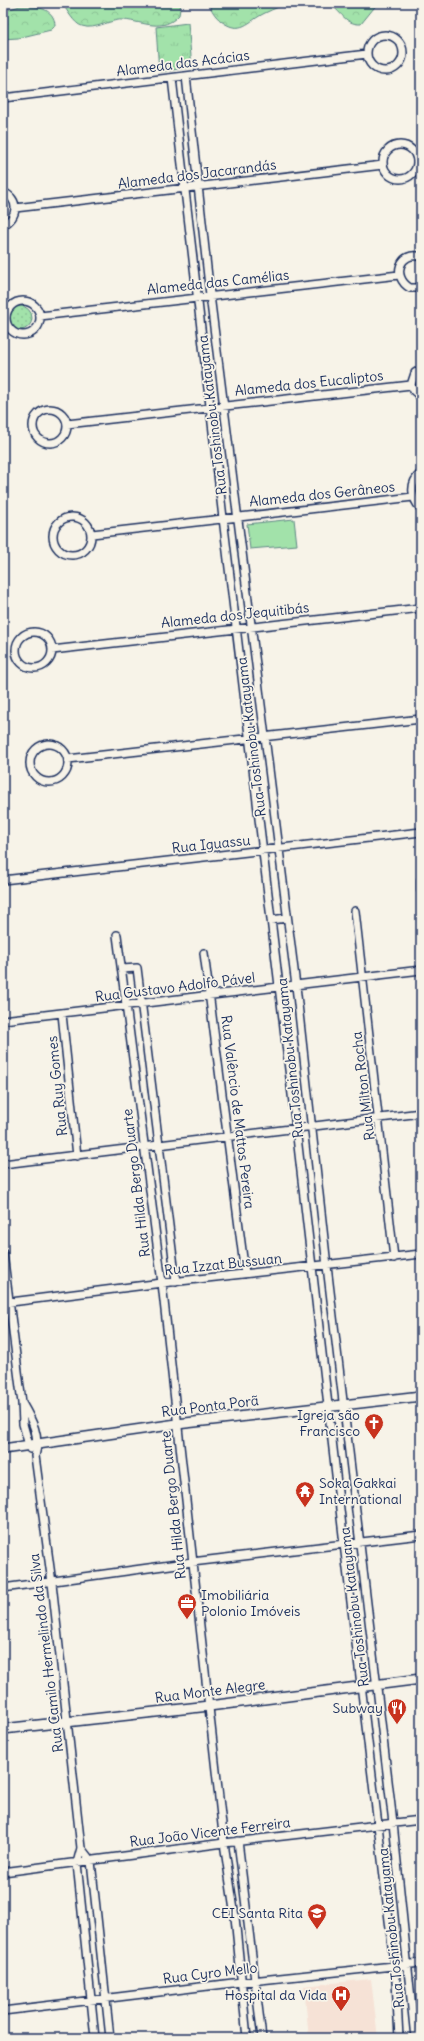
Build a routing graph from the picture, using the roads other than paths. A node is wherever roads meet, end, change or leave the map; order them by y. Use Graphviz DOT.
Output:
graph roads {
  1 [pos="367,54"];
  2 [pos="186,76"];
  3 [pos="172,78"];
  4 [pos="3,98"];
  5 [pos="383,165"];
  6 [pos="199,187"];
  7 [pos="185,188"];
  8 [pos="3,192"];
  9 [pos="15,208"];
  10 [pos="3,225"];
  11 [pos="421,258"];
  12 [pos="399,275"];
  13 [pos="421,288"];
  14 [pos="210,295"];
  15 [pos="198,297"];
  16 [pos="40,316"];
  17 [pos="421,368"];
  18 [pos="411,385"];
  19 [pos="421,397"];
  20 [pos="224,405"];
  21 [pos="211,407"];
  22 [pos="67,424"];
  23 [pos="421,473"];
  24 [pos="413,497"];
  25 [pos="421,509"];
  26 [pos="237,516"];
  27 [pos="223,518"];
  28 [pos="92,534"];
  29 [pos="421,608"];
  30 [pos="250,626"];
  31 [pos="236,628"];
  32 [pos="52,650"];
  33 [pos="421,719"];
  34 [pos="264,736"];
  35 [pos="250,737"];
  36 [pos="68,759"];
  37 [pos="421,832"];
  38 [pos="278,849"];
  39 [pos="263,851"];
  40 [pos="3,880"];
  41 [pos="421,880"];
  42 [pos="421,890"];
  43 [pos="355,911"];
  44 [pos="287,918"];
  45 [pos="271,920"];
  46 [pos="117,935"];
  47 [pos="204,953"];
  48 [pos="122,969"];
  49 [pos="421,970"];
  50 [pos="363,977"];
  51 [pos="296,986"];
  52 [pos="280,988"];
  53 [pos="210,996"];
  54 [pos="142,1003"];
  55 [pos="127,1005"];
  56 [pos="62,1014"];
  57 [pos="3,1020"];
  58 [pos="421,1113"];
  59 [pos="380,1118"];
  60 [pos="311,1126"];
  61 [pos="296,1128"];
  62 [pos="229,1137"];
  63 [pos="159,1146"];
  64 [pos="145,1148"];
  65 [pos="77,1156"];
  66 [pos="3,1164"];
  67 [pos="3,1253"];
  68 [pos="421,1254"];
  69 [pos="394,1258"];
  70 [pos="327,1266"];
  71 [pos="312,1268"];
  72 [pos="245,1274"];
  73 [pos="176,1282"];
  74 [pos="162,1283"];
  75 [pos="6,1303"];
  76 [pos="421,1396"];
  77 [pos="344,1404"];
  78 [pos="329,1406"];
  79 [pos="177,1424"];
  80 [pos="33,1446"];
  81 [pos="3,1449"];
  82 [pos="421,1535"];
  83 [pos="360,1542"];
  84 [pos="344,1544"];
  85 [pos="192,1562"];
  86 [pos="52,1583"];
  87 [pos="3,1588"];
  88 [pos="421,1679"];
  89 [pos="377,1684"];
  90 [pos="362,1686"];
  91 [pos="209,1706"];
  92 [pos="67,1722"];
  93 [pos="3,1729"];
  94 [pos="421,1820"];
  95 [pos="393,1823"];
  96 [pos="378,1825"];
  97 [pos="238,1841"];
  98 [pos="224,1843"];
  99 [pos="81,1848"];
  100 [pos="91,1861"];
  101 [pos="77,1863"];
  102 [pos="3,1872"];
  103 [pos="421,1963"];
  104 [pos="409,1964"];
  105 [pos="394,1966"];
  106 [pos="255,1981"];
  107 [pos="241,1982"];
  108 [pos="106,1999"];
  109 [pos="91,2001"];
  110 [pos="3,2011"];
  111 [pos="95,2038"];
  112 [pos="110,2038"];
  113 [pos="247,2038"];
  114 [pos="262,2038"];
  115 [pos="399,2038"];
  116 [pos="415,2038"];
  1 -- 1 [label="street"];
  1 -- 2 [label="street, Alameda das Acácias"];
  2 -- 3 [label="street, Alameda das Acácias"];
  2 -- 6 [label="street, Rua Toshinobu Katayama"];
  3 -- 4 [label="street, Alameda das Acácias"];
  3 -- 7 [label="street, Rua Toshinobu Katayama"];
  5 -- 5 [label="street"];
  5 -- 6 [label="street, Alameda dos Jacarandás"];
  6 -- 7 [label="street, Alameda dos Jacarandás"];
  6 -- 14 [label="street, Rua Toshinobu Katayama"];
  7 -- 9 [label="street, Alameda dos Jacarandás"];
  7 -- 15 [label="street, Rua Toshinobu Katayama"];
  8 -- 9 [label="street"];
  9 -- 10 [label="street"];
  11 -- 12 [label="street"];
  12 -- 13 [label="street"];
  12 -- 14 [label="street, Alameda das Camélias"];
  14 -- 15 [label="street, Alameda das Camélias"];
  14 -- 20 [label="street, Rua Toshinobu Katayama"];
  15 -- 16 [label="street, Alameda das Camélias"];
  15 -- 21 [label="street, Rua Toshinobu Katayama"];
  16 -- 16 [label="street"];
  17 -- 18 [label="street"];
  18 -- 19 [label="street"];
  18 -- 20 [label="street, Alameda dos Eucaliptos"];
  20 -- 21 [label="street, Alameda dos Eucaliptos"];
  20 -- 26 [label="street, Rua Toshinobu Katayama"];
  21 -- 22 [label="street, Alameda dos Eucaliptos"];
  21 -- 27 [label="street, Rua Toshinobu Katayama"];
  22 -- 22 [label="street"];
  23 -- 24 [label="street"];
  24 -- 25 [label="street"];
  24 -- 26 [label="street, Alameda dos Gerâneos"];
  26 -- 27 [label="street, Alameda dos Gerâneos"];
  26 -- 30 [label="street, Rua Toshinobu Katayama"];
  27 -- 28 [label="street, Alameda dos Gerâneos"];
  27 -- 31 [label="street, Rua Toshinobu Katayama"];
  28 -- 28 [label="street"];
  29 -- 30 [label="street, Alameda dos Jequitibás"];
  30 -- 31 [label="street, Alameda dos Jequitibás"];
  30 -- 34 [label="street, Rua Toshinobu Katayama"];
  31 -- 32 [label="street, Alameda dos Jequitibás"];
  31 -- 35 [label="street, Rua Toshinobu Katayama"];
  32 -- 32 [label="street"];
  33 -- 34 [label="street"];
  34 -- 35 [label="street"];
  34 -- 38 [label="street, Rua Toshinobu Katayama"];
  35 -- 36 [label="street"];
  35 -- 39 [label="street, Rua Toshinobu Katayama"];
  36 -- 36 [label="street"];
  37 -- 38 [label="street, Rua Iguassu"];
  38 -- 39 [label="street, Rua Iguassu"];
  38 -- 44 [label="street, Rua Toshinobu Katayama"];
  39 -- 40 [label="street, Rua Iguassu"];
  39 -- 45 [label="street, Rua Toshinobu Katayama"];
  41 -- 42 [label="street"];
  43 -- 50 [label="street, Rua Milton Rocha"];
  44 -- 45 [label="street"];
  44 -- 51 [label="street, Rua Toshinobu Katayama"];
  45 -- 52 [label="street, Rua Toshinobu Katayama"];
  46 -- 48 [label="street, Rua Hilda Bergo Duarte"];
  47 -- 53 [label="street, Rua Valêncio de Mattos Pereira"];
  48 -- 54 [label="street, Rua Hilda Bergo Duarte"];
  48 -- 55 [label="street, Rua Hilda Bergo Duarte"];
  49 -- 50 [label="street, Rua Gustavo Adolfo Pável"];
  50 -- 51 [label="street, Rua Gustavo Adolfo Pável"];
  50 -- 59 [label="street, Rua Milton Rocha"];
  51 -- 52 [label="street, Rua Gustavo Adolfo Pável"];
  51 -- 60 [label="street, Rua Toshinobu Katayama"];
  52 -- 53 [label="street, Rua Gustavo Adolfo Pável"];
  52 -- 61 [label="street, Rua Toshinobu Katayama"];
  53 -- 54 [label="street, Rua Gustavo Adolfo Pável"];
  53 -- 62 [label="street, Rua Valêncio de Mattos Pereira"];
  54 -- 55 [label="street, Rua Gustavo Adolfo Pável"];
  54 -- 63 [label="street, Rua Hilda Bergo Duarte"];
  55 -- 56 [label="street, Rua Gustavo Adolfo Pável"];
  55 -- 64 [label="street, Rua Hilda Bergo Duarte"];
  56 -- 57 [label="street, Rua Gustavo Adolfo Pável"];
  56 -- 65 [label="street, Rua Ruy Gomes"];
  58 -- 59 [label="street"];
  59 -- 60 [label="street"];
  59 -- 69 [label="street, Rua Milton Rocha"];
  60 -- 61 [label="street"];
  60 -- 70 [label="street, Rua Toshinobu Katayama"];
  61 -- 62 [label="street"];
  61 -- 71 [label="street, Rua Toshinobu Katayama"];
  62 -- 63 [label="street"];
  62 -- 72 [label="street, Rua Valêncio de Mattos Pereira"];
  63 -- 64 [label="street"];
  63 -- 73 [label="street, Rua Hilda Bergo Duarte"];
  64 -- 65 [label="street"];
  64 -- 74 [label="street, Rua Hilda Bergo Duarte"];
  65 -- 66 [label="street"];
  67 -- 75 [label="street"];
  68 -- 69 [label="street, Rua Izzat Bussuan"];
  69 -- 70 [label="street, Rua Izzat Bussuan"];
  70 -- 71 [label="street, Rua Izzat Bussuan"];
  70 -- 77 [label="street, Rua Toshinobu Katayama"];
  71 -- 72 [label="street, Rua Izzat Bussuan"];
  71 -- 78 [label="street, Rua Toshinobu Katayama"];
  72 -- 73 [label="street, Rua Izzat Bussuan"];
  73 -- 74 [label="street, Rua Izzat Bussuan"];
  74 -- 75 [label="street, Rua Izzat Bussuan"];
  74 -- 79 [label="street, Rua Hilda Bergo Duarte"];
  75 -- 80 [label="street, Rua Camilo Hermelindo da Silva"];
  76 -- 77 [label="street, Rua Ponta Porã"];
  77 -- 78 [label="street, Rua Ponta Porã"];
  77 -- 83 [label="street, Rua Toshinobu Katayama"];
  78 -- 79 [label="street, Rua Ponta Porã"];
  78 -- 84 [label="street, Rua Toshinobu Katayama"];
  79 -- 80 [label="street, Rua Ponta Porã"];
  79 -- 85 [label="street, Rua Hilda Bergo Duarte"];
  80 -- 81 [label="street, Rua Ponta Porã"];
  80 -- 86 [label="street, Rua Camilo Hermelindo da Silva"];
  82 -- 83 [label="street"];
  83 -- 84 [label="street"];
  83 -- 89 [label="street, Rua Toshinobu Katayama"];
  84 -- 85 [label="street"];
  84 -- 90 [label="street, Rua Toshinobu Katayama"];
  85 -- 86 [label="street"];
  85 -- 91 [label="street, Rua Hilda Bergo Duarte"];
  86 -- 87 [label="street"];
  86 -- 92 [label="street, Rua Camilo Hermelindo da Silva"];
  88 -- 89 [label="street, Rua Monte Alegre"];
  89 -- 90 [label="street, Rua Monte Alegre"];
  89 -- 95 [label="street, Rua Toshinobu Katayama"];
  90 -- 91 [label="street, Rua Monte Alegre"];
  90 -- 96 [label="street, Rua Toshinobu Katayama"];
  91 -- 92 [label="street, Rua Monte Alegre"];
  91 -- 98 [label="street, Rua Hilda Bergo Duarte"];
  92 -- 93 [label="street, Rua Monte Alegre"];
  92 -- 99 [label="street, Rua Camilo Hermelindo da Silva"];
  94 -- 95 [label="street, Rua João Vicente Ferreira"];
  95 -- 96 [label="street, Rua João Vicente Ferreira"];
  95 -- 104 [label="street, Rua Toshinobu Katayama"];
  96 -- 97 [label="street, Rua João Vicente Ferreira"];
  96 -- 105 [label="street, Rua Toshinobu Katayama"];
  97 -- 98 [label="street, Rua João Vicente Ferreira"];
  97 -- 106 [label="street"];
  98 -- 100 [label="street, Rua João Vicente Ferreira"];
  98 -- 107 [label="street, Rua Hilda Bergo Duarte"];
  99 -- 100 [label="street"];
  99 -- 101 [label="street, Rua Camilo Hermelindo da Silva"];
  100 -- 101 [label="street, Rua João Vicente Ferreira"];
  100 -- 108 [label="street"];
  101 -- 102 [label="street, Rua João Vicente Ferreira"];
  101 -- 109 [label="street"];
  103 -- 104 [label="street, Rua Cyro Mello"];
  104 -- 105 [label="street, Rua Cyro Mello"];
  104 -- 116 [label="street, Rua Toshinobu Katayama"];
  105 -- 106 [label="street, Rua Cyro Mello"];
  105 -- 115 [label="street, Rua Toshinobu Katayama"];
  106 -- 107 [label="street, Rua Cyro Mello"];
  106 -- 114 [label="street"];
  107 -- 108 [label="street, Rua Cyro Mello"];
  107 -- 113 [label="street, Rua Hilda Bergo Duarte"];
  108 -- 109 [label="street, Rua Cyro Mello"];
  108 -- 112 [label="street"];
  109 -- 110 [label="street, Rua Cyro Mello"];
  109 -- 111 [label="street"];
}
